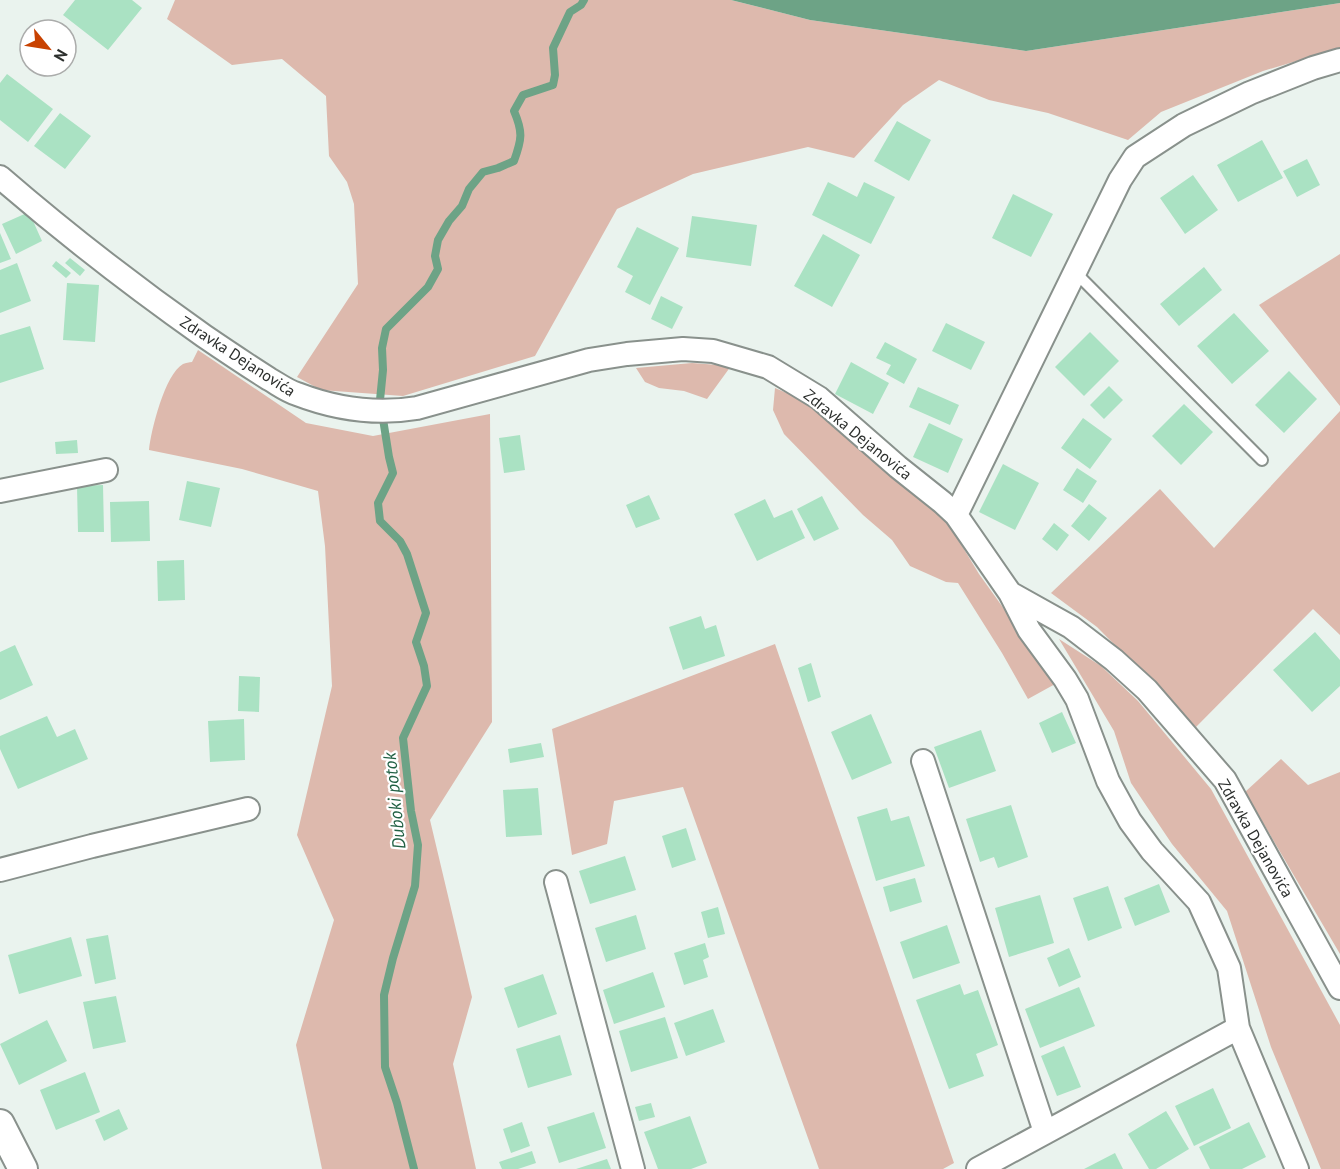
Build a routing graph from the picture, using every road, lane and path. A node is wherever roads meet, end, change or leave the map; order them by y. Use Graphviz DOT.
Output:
graph roads {
  1 [pos="1340,60"];
  2 [pos="0,177"];
  3 [pos="1075,272"];
  4 [pos="1262,460"];
  5 [pos="105,470"];
  6 [pos="0,491"];
  7 [pos="956,515"];
  8 [pos="1010,593"];
  9 [pos="923,761"];
  10 [pos="248,809"];
  11 [pos="0,870"];
  12 [pos="556,882"];
  13 [pos="1340,988"];
  14 [pos="1238,1028"];
  15 [pos="0,1124"];
  16 [pos="1045,1132"];
  17 [pos="23,1169"];
  18 [pos="633,1169"];
  19 [pos="978,1169"];
  20 [pos="1297,1169"];
  1 -- 3 [label="street"];
  2 -- 7 [label="street, Zdravka Dejanovića"];
  3 -- 4 [label="lane"];
  3 -- 7 [label="street"];
  5 -- 6 [label="street"];
  7 -- 8 [label="street, Zdravka Dejanovića"];
  8 -- 13 [label="street, Zdravka Dejanovića"];
  8 -- 14 [label="street"];
  9 -- 16 [label="street"];
  10 -- 11 [label="street"];
  12 -- 18 [label="street"];
  14 -- 16 [label="street"];
  14 -- 20 [label="street"];
  15 -- 17 [label="street"];
  16 -- 19 [label="street"];
}
